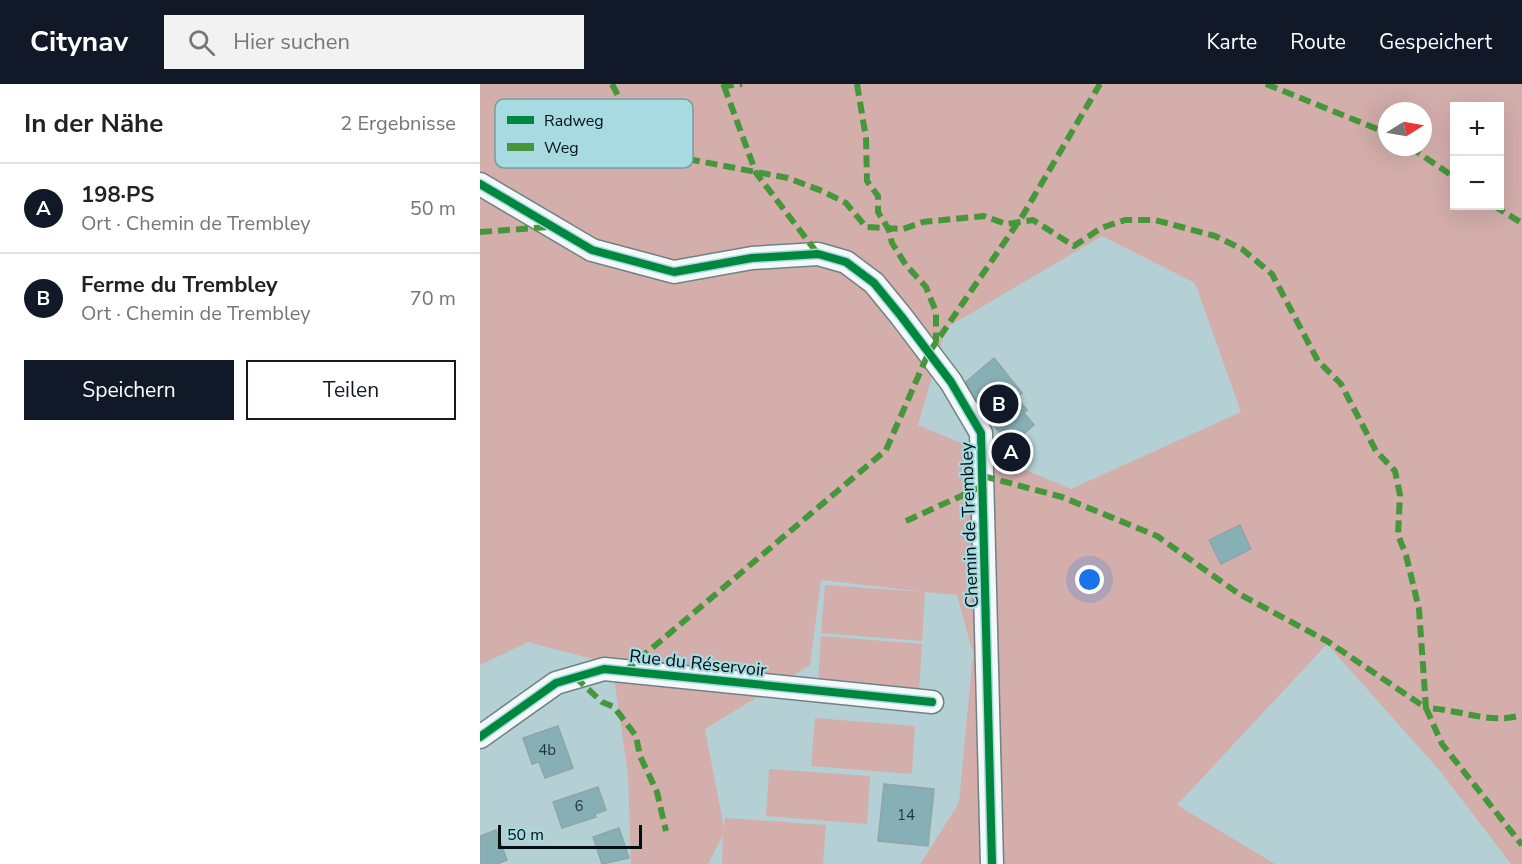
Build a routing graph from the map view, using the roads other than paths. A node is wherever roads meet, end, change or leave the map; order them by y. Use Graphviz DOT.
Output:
graph roads {
  1 [pos="480,184"];
  2 [pos="932,702"];
  3 [pos="480,737"];
  4 [pos="992,864"];
  1 -- 4 [label="street, Chemin de Trembley"];
  2 -- 3 [label="street, Rue du Réservoir"];
}
